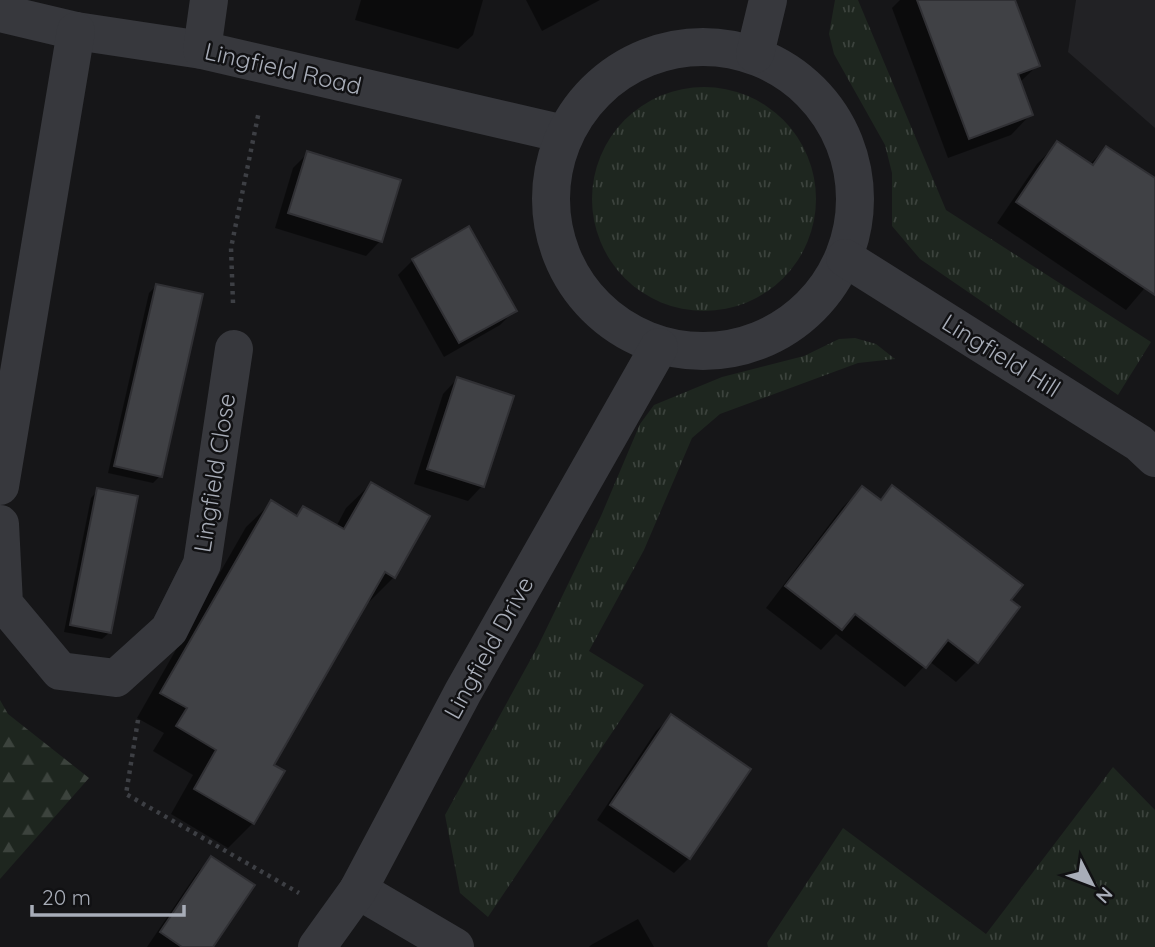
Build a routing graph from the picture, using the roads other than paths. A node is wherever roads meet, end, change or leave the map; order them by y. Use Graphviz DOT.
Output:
graph roads {
  1 [pos="209,0"];
  2 [pos="768,0"];
  3 [pos="0,13"];
  4 [pos="76,31"];
  5 [pos="202,50"];
  6 [pos="755,54"];
  7 [pos="564,134"];
  8 [pos="845,258"];
  9 [pos="659,346"];
  10 [pos="234,349"];
  11 [pos="1155,458"];
  12 [pos="0,486"];
  13 [pos="0,524"];
  14 [pos="349,903"];
  15 [pos="317,947"];
  16 [pos="455,947"];
  1 -- 5 [label="street"];
  2 -- 6 [label="street"];
  3 -- 4 [label="street, Lingfield Road"];
  4 -- 5 [label="street, Lingfield Road"];
  4 -- 12 [label="street"];
  5 -- 7 [label="street, Lingfield Road"];
  6 -- 7 [label="street"];
  6 -- 8 [label="street"];
  7 -- 9 [label="street"];
  8 -- 9 [label="street"];
  8 -- 11 [label="street, Lingfield Hill"];
  9 -- 14 [label="street, Lingfield Drive"];
  10 -- 13 [label="street, Lingfield Close"];
  14 -- 15 [label="street, Lingfield Drive"];
  14 -- 16 [label="street"];
}
